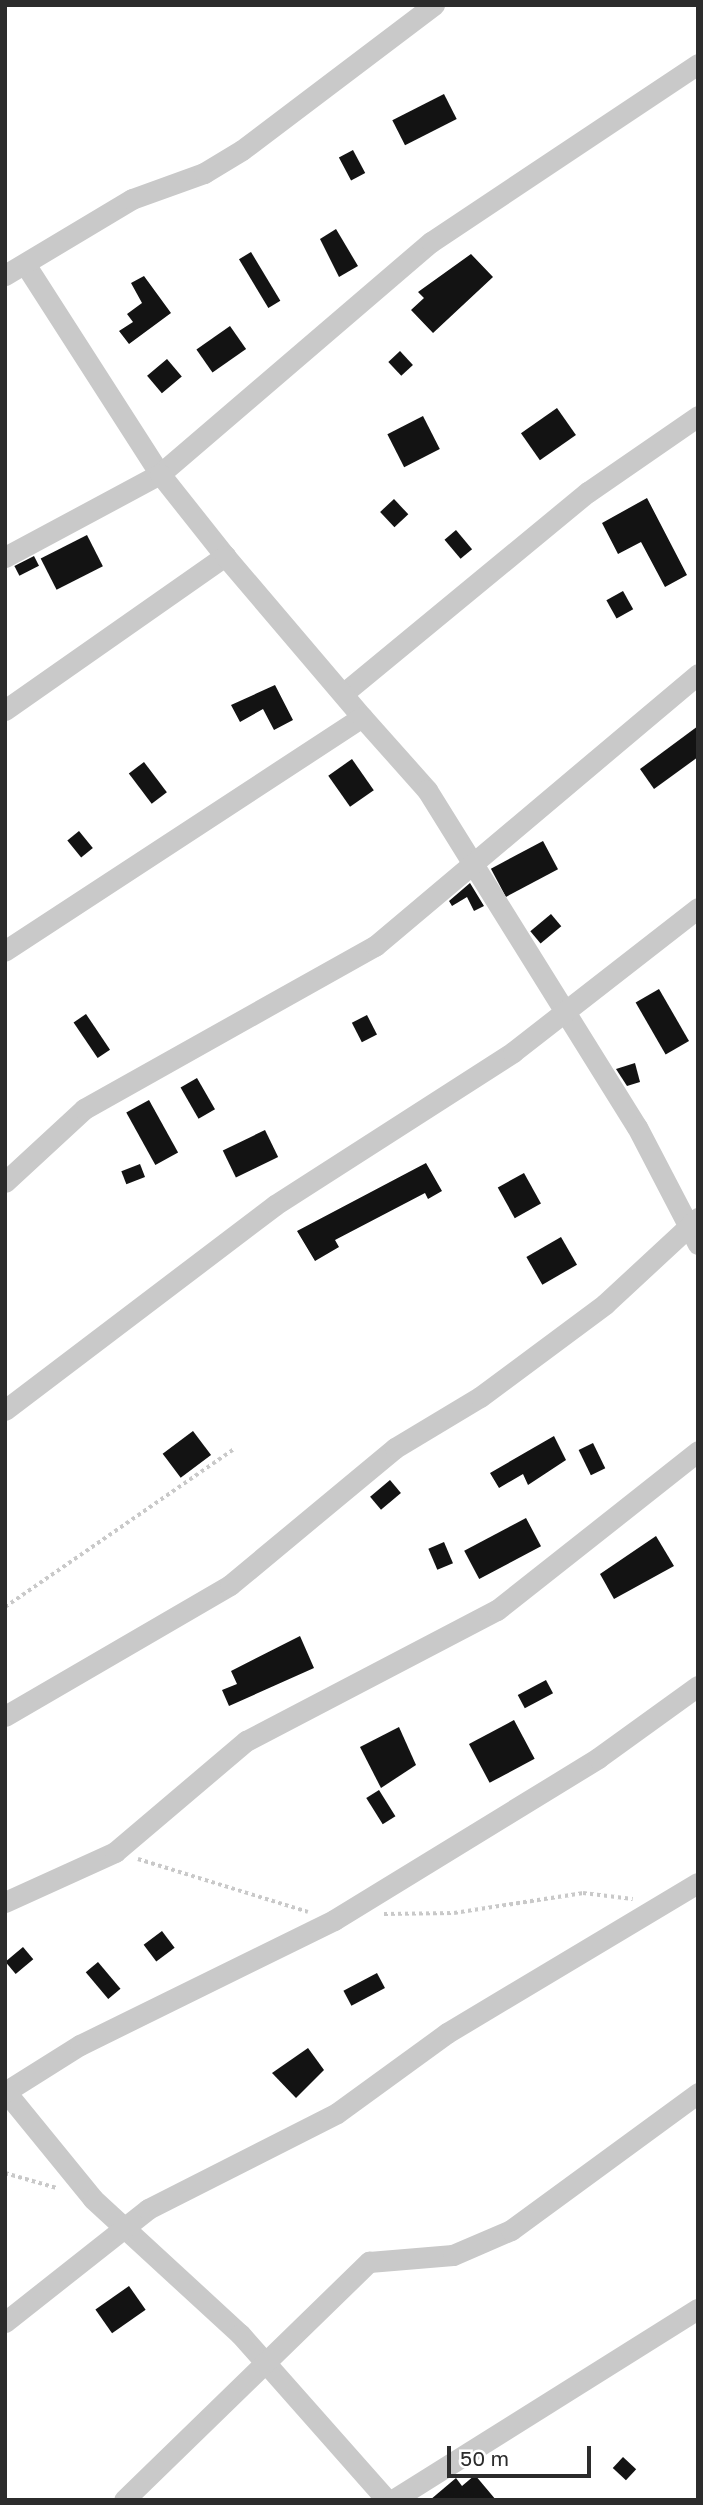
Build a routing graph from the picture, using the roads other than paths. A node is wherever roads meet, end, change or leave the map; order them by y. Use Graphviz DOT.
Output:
graph roads {
  1 [pos="434,5"];
  2 [pos="698,64"];
  3 [pos="25,264"];
  4 [pos="5,275"];
  5 [pos="698,416"];
  6 [pos="160,474"];
  7 [pos="225,556"];
  8 [pos="5,557"];
  9 [pos="698,674"];
  10 [pos="345,692"];
  11 [pos="5,710"];
  12 [pos="362,717"];
  13 [pos="472,861"];
  14 [pos="698,908"];
  15 [pos="5,951"];
  16 [pos="561,1013"];
  17 [pos="5,1182"];
  18 [pos="695,1231"];
  19 [pos="7,1403"];
  20 [pos="698,1451"];
  21 [pos="698,1686"];
  22 [pos="5,1716"];
  23 [pos="698,1883"];
  24 [pos="5,1902"];
  25 [pos="6,2091"];
  26 [pos="698,2093"];
  27 [pos="125,2230"];
  28 [pos="698,2309"];
  29 [pos="5,2322"];
  30 [pos="267,2367"];
  31 [pos="124,2500"];
  32 [pos="387,2500"];
  33 [pos="393,2500"];
  1 -- 3 [label="street"];
  2 -- 6 [label="street"];
  3 -- 4 [label="street"];
  3 -- 6 [label="street"];
  5 -- 10 [label="street"];
  6 -- 7 [label="street"];
  6 -- 8 [label="street"];
  7 -- 10 [label="street"];
  7 -- 11 [label="street"];
  9 -- 13 [label="street"];
  10 -- 12 [label="street"];
  12 -- 13 [label="street"];
  12 -- 15 [label="street"];
  13 -- 16 [label="street"];
  13 -- 17 [label="street"];
  14 -- 16 [label="street"];
  16 -- 18 [label="street"];
  16 -- 19 [label="street"];
  18 -- 22 [label="street"];
  20 -- 24 [label="street"];
  21 -- 25 [label="street"];
  23 -- 27 [label="street"];
  25 -- 27 [label="street"];
  26 -- 30 [label="street"];
  27 -- 29 [label="street"];
  27 -- 30 [label="street"];
  28 -- 33 [label="street"];
  30 -- 31 [label="street"];
  30 -- 32 [label="street"];
}
